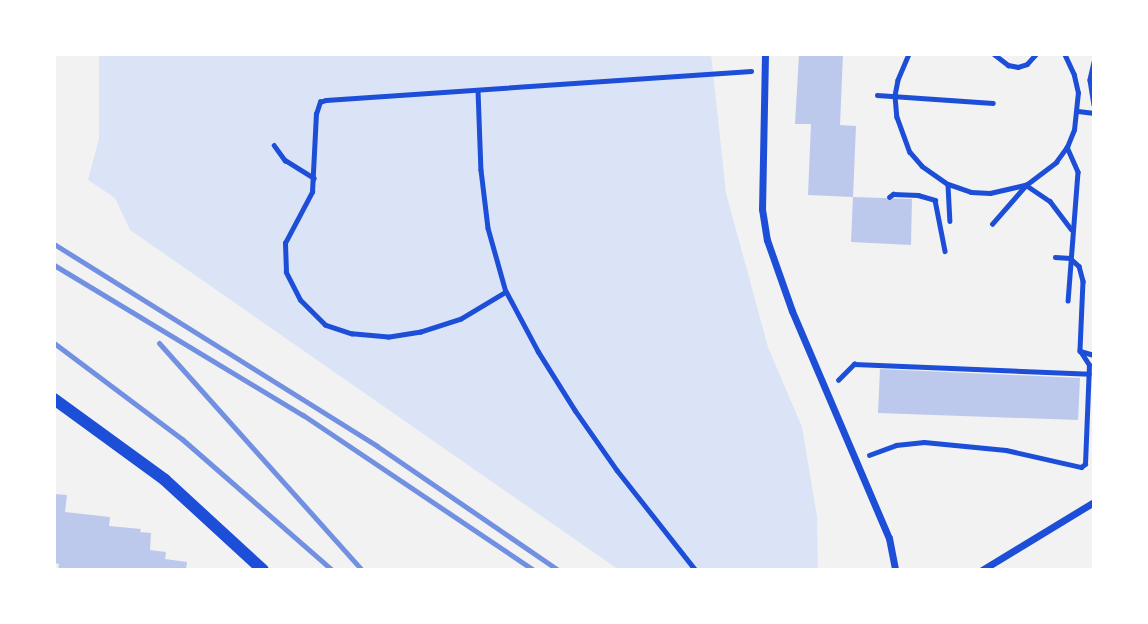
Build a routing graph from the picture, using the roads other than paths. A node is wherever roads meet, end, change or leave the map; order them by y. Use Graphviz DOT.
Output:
graph roads {
  1 [pos="765,54"];
  2 [pos="54,399"];
  3 [pos="1094,502"];
  4 [pos="263,570"];
  5 [pos="895,570"];
  6 [pos="982,570"];
  1 -- 5 [label="street"];
  2 -- 4 [label="street"];
  3 -- 6 [label="street"];
}
